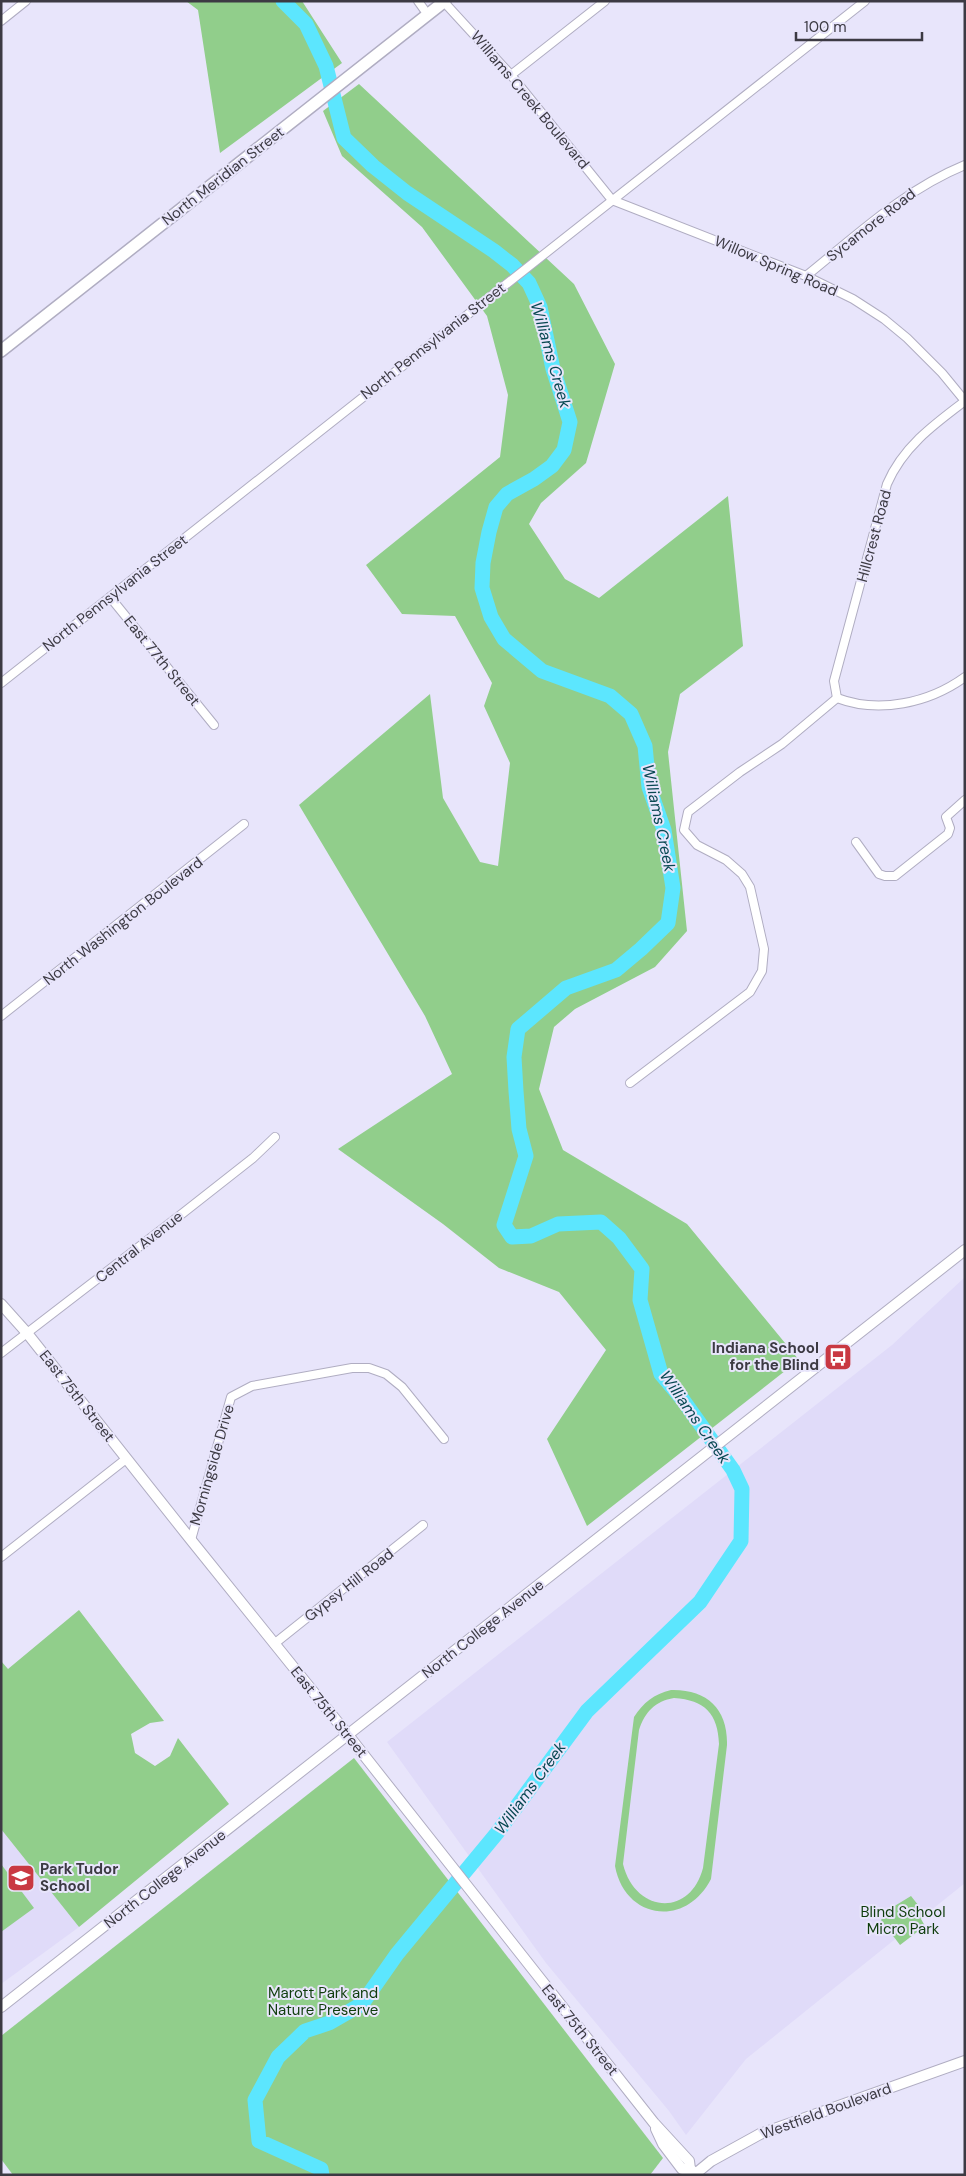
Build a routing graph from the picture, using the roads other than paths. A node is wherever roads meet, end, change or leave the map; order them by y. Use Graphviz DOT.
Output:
graph roads {
  1 [pos="26,1"];
  2 [pos="418,1"];
  3 [pos="606,1"];
  4 [pos="865,1"];
  5 [pos="445,2"];
  6 [pos="428,15"];
  7 [pos="1,21"];
  8 [pos="512,75"];
  9 [pos="965,164"];
  10 [pos="612,200"];
  11 [pos="806,276"];
  12 [pos="1,351"];
  13 [pos="965,401"];
  14 [pos="110,597"];
  15 [pos="965,678"];
  16 [pos="1,683"];
  17 [pos="837,698"];
  18 [pos="214,725"];
  19 [pos="965,800"];
  20 [pos="244,824"];
  21 [pos="856,842"];
  22 [pos="1,1016"];
  23 [pos="630,1083"];
  24 [pos="275,1137"];
  25 [pos="965,1250"];
  26 [pos="1,1304"];
  27 [pos="27,1333"];
  28 [pos="1,1354"];
  29 [pos="444,1439"];
  30 [pos="126,1459"];
  31 [pos="424,1525"];
  32 [pos="190,1540"];
  33 [pos="1,1557"];
  34 [pos="274,1644"];
  35 [pos="348,1735"];
  36 [pos="1,2007"];
  37 [pos="965,2061"];
  38 [pos="694,2173"];
  1 -- 7 [label="street"];
  2 -- 6 [label="street"];
  3 -- 8 [label="street"];
  4 -- 10 [label="street, North Pennsylvania Street"];
  5 -- 6 [label="main road, North Meridian Street"];
  5 -- 8 [label="street, Williams Creek Boulevard"];
  6 -- 12 [label="main road, North Meridian Street"];
  8 -- 10 [label="street, Williams Creek Boulevard"];
  9 -- 11 [label="street, Sycamore Road"];
  10 -- 11 [label="street, Willow Spring Road"];
  10 -- 14 [label="street, North Pennsylvania Street"];
  11 -- 13 [label="street, Willow Spring Road"];
  13 -- 17 [label="street, Hillcrest Road"];
  14 -- 16 [label="street, North Pennsylvania Street"];
  14 -- 18 [label="street, East 77th Street"];
  15 -- 17 [label="street"];
  17 -- 23 [label="street"];
  19 -- 21 [label="street"];
  20 -- 22 [label="street, North Washington Boulevard"];
  24 -- 27 [label="street, Central Avenue"];
  25 -- 35 [label="street, North College Avenue"];
  26 -- 27 [label="street, East 75th Street"];
  27 -- 28 [label="street, Central Avenue"];
  27 -- 30 [label="street, East 75th Street"];
  29 -- 32 [label="street, Morningside Drive"];
  30 -- 32 [label="street, East 75th Street"];
  30 -- 33 [label="street"];
  31 -- 34 [label="street, Gypsy Hill Road"];
  32 -- 34 [label="street, East 75th Street"];
  34 -- 35 [label="street, East 75th Street"];
  35 -- 36 [label="street, North College Avenue"];
  35 -- 38 [label="street, East 75th Street"];
  37 -- 38 [label="street, Westfield Boulevard"];
}
